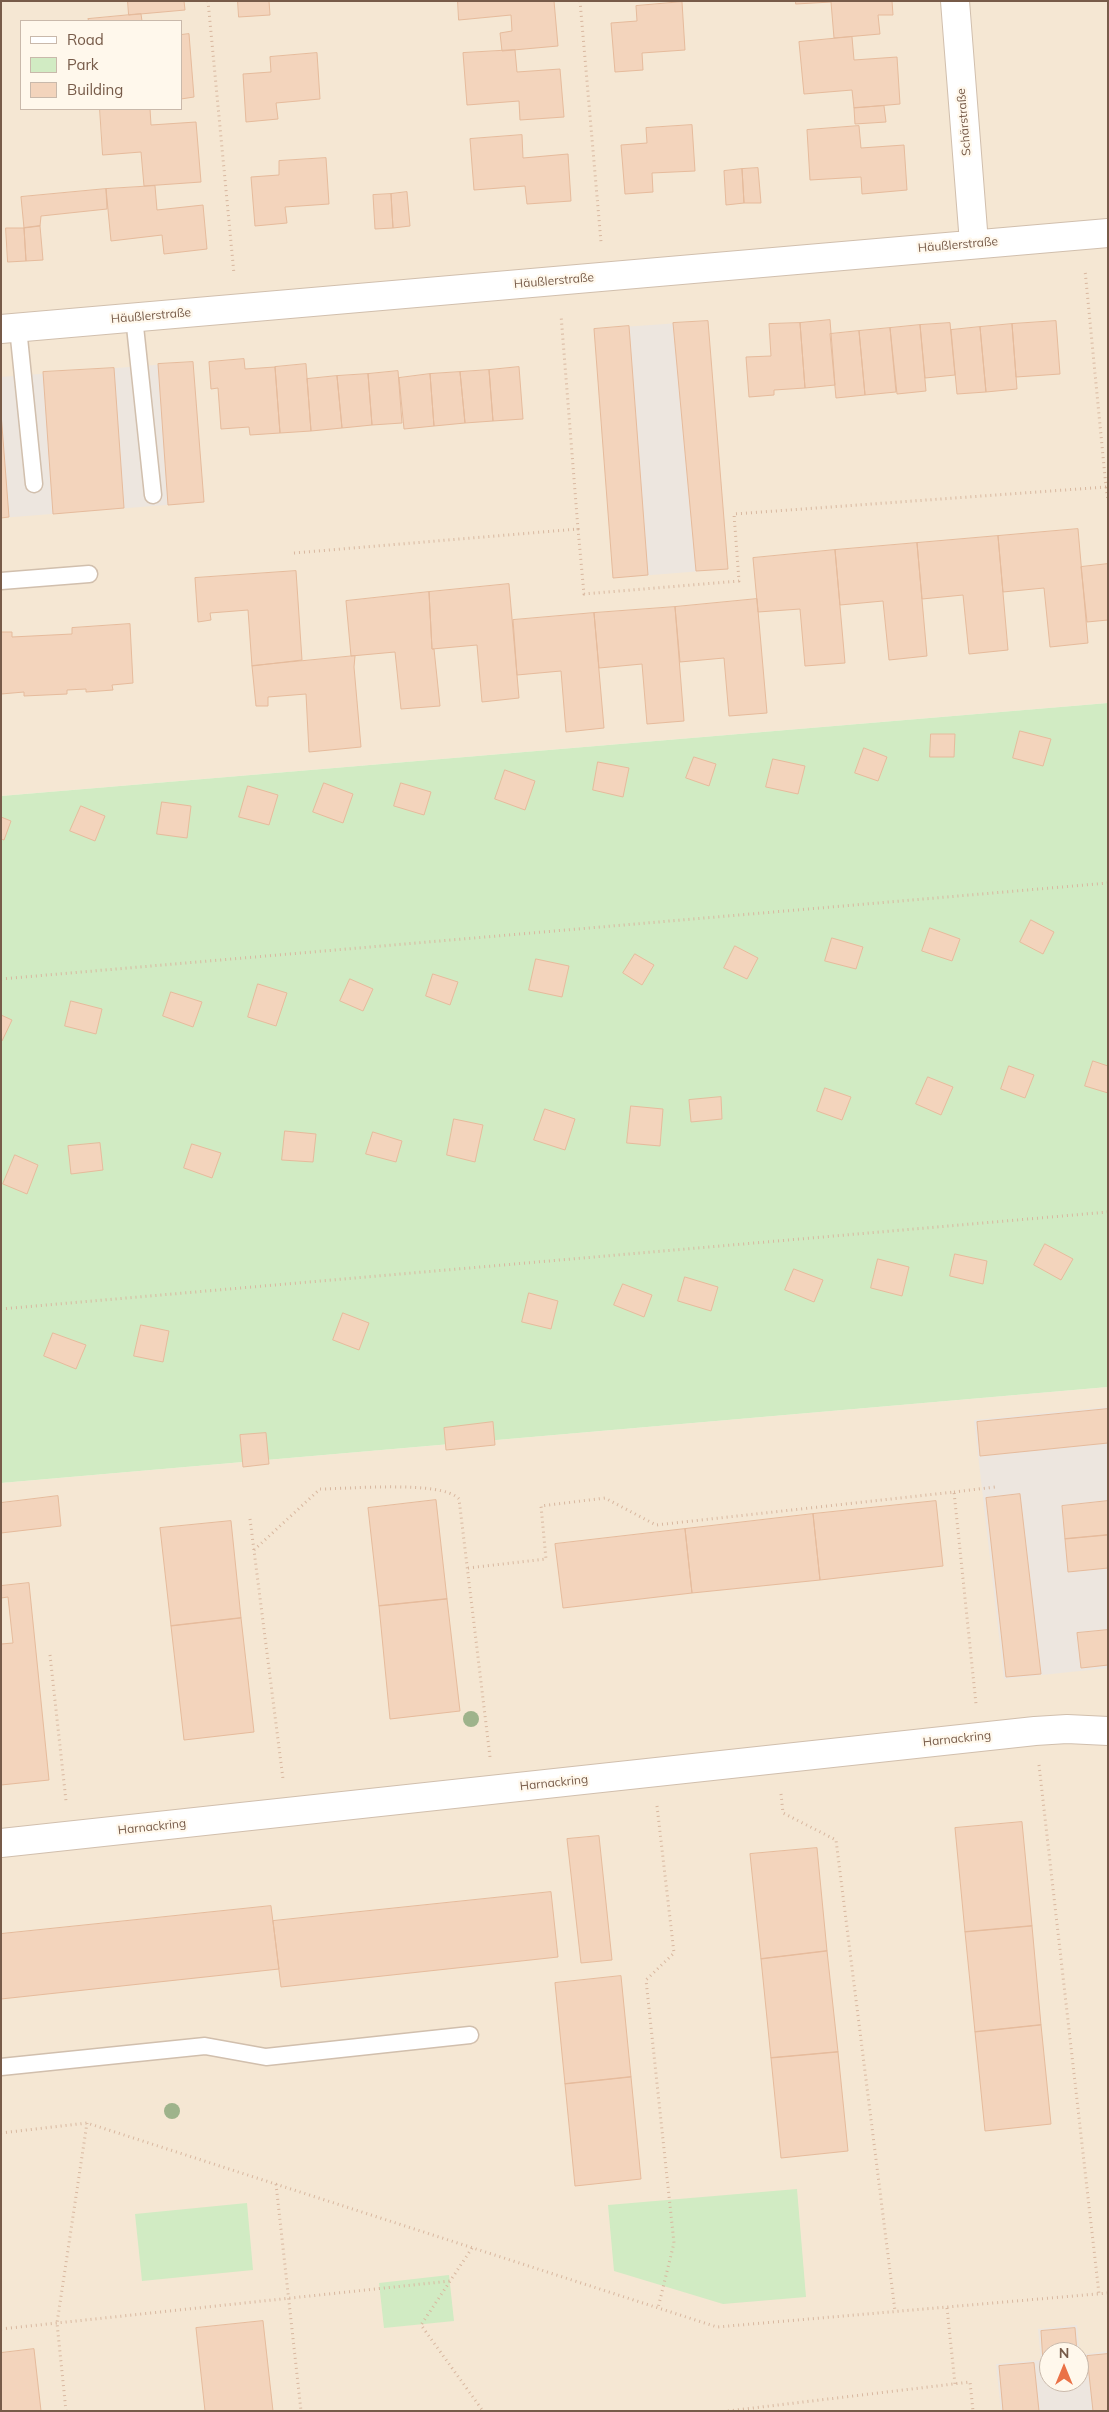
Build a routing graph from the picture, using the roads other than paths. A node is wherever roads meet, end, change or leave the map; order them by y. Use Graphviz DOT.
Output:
graph roads {
  1 [pos="955,1"];
  2 [pos="1108,233"];
  3 [pos="974,243"];
  4 [pos="134,317"];
  5 [pos="10,329"];
  6 [pos="34,484"];
  7 [pos="154,495"];
  8 [pos="89,574"];
  9 [pos="1,582"];
  10 [pos="1108,1731"];
  11 [pos="1,1843"];
  12 [pos="470,2034"];
  13 [pos="1,2067"];
  1 -- 3 [label="street, Schärstraße"];
  2 -- 3 [label="street, Häußlerstraße"];
  3 -- 4 [label="street, Häußlerstraße"];
  4 -- 5 [label="street, Häußlerstraße"];
  4 -- 7 [label="lane"];
  5 -- 6 [label="lane"];
  8 -- 9 [label="lane"];
  10 -- 11 [label="street, Harnackring"];
  12 -- 13 [label="lane"];
}
